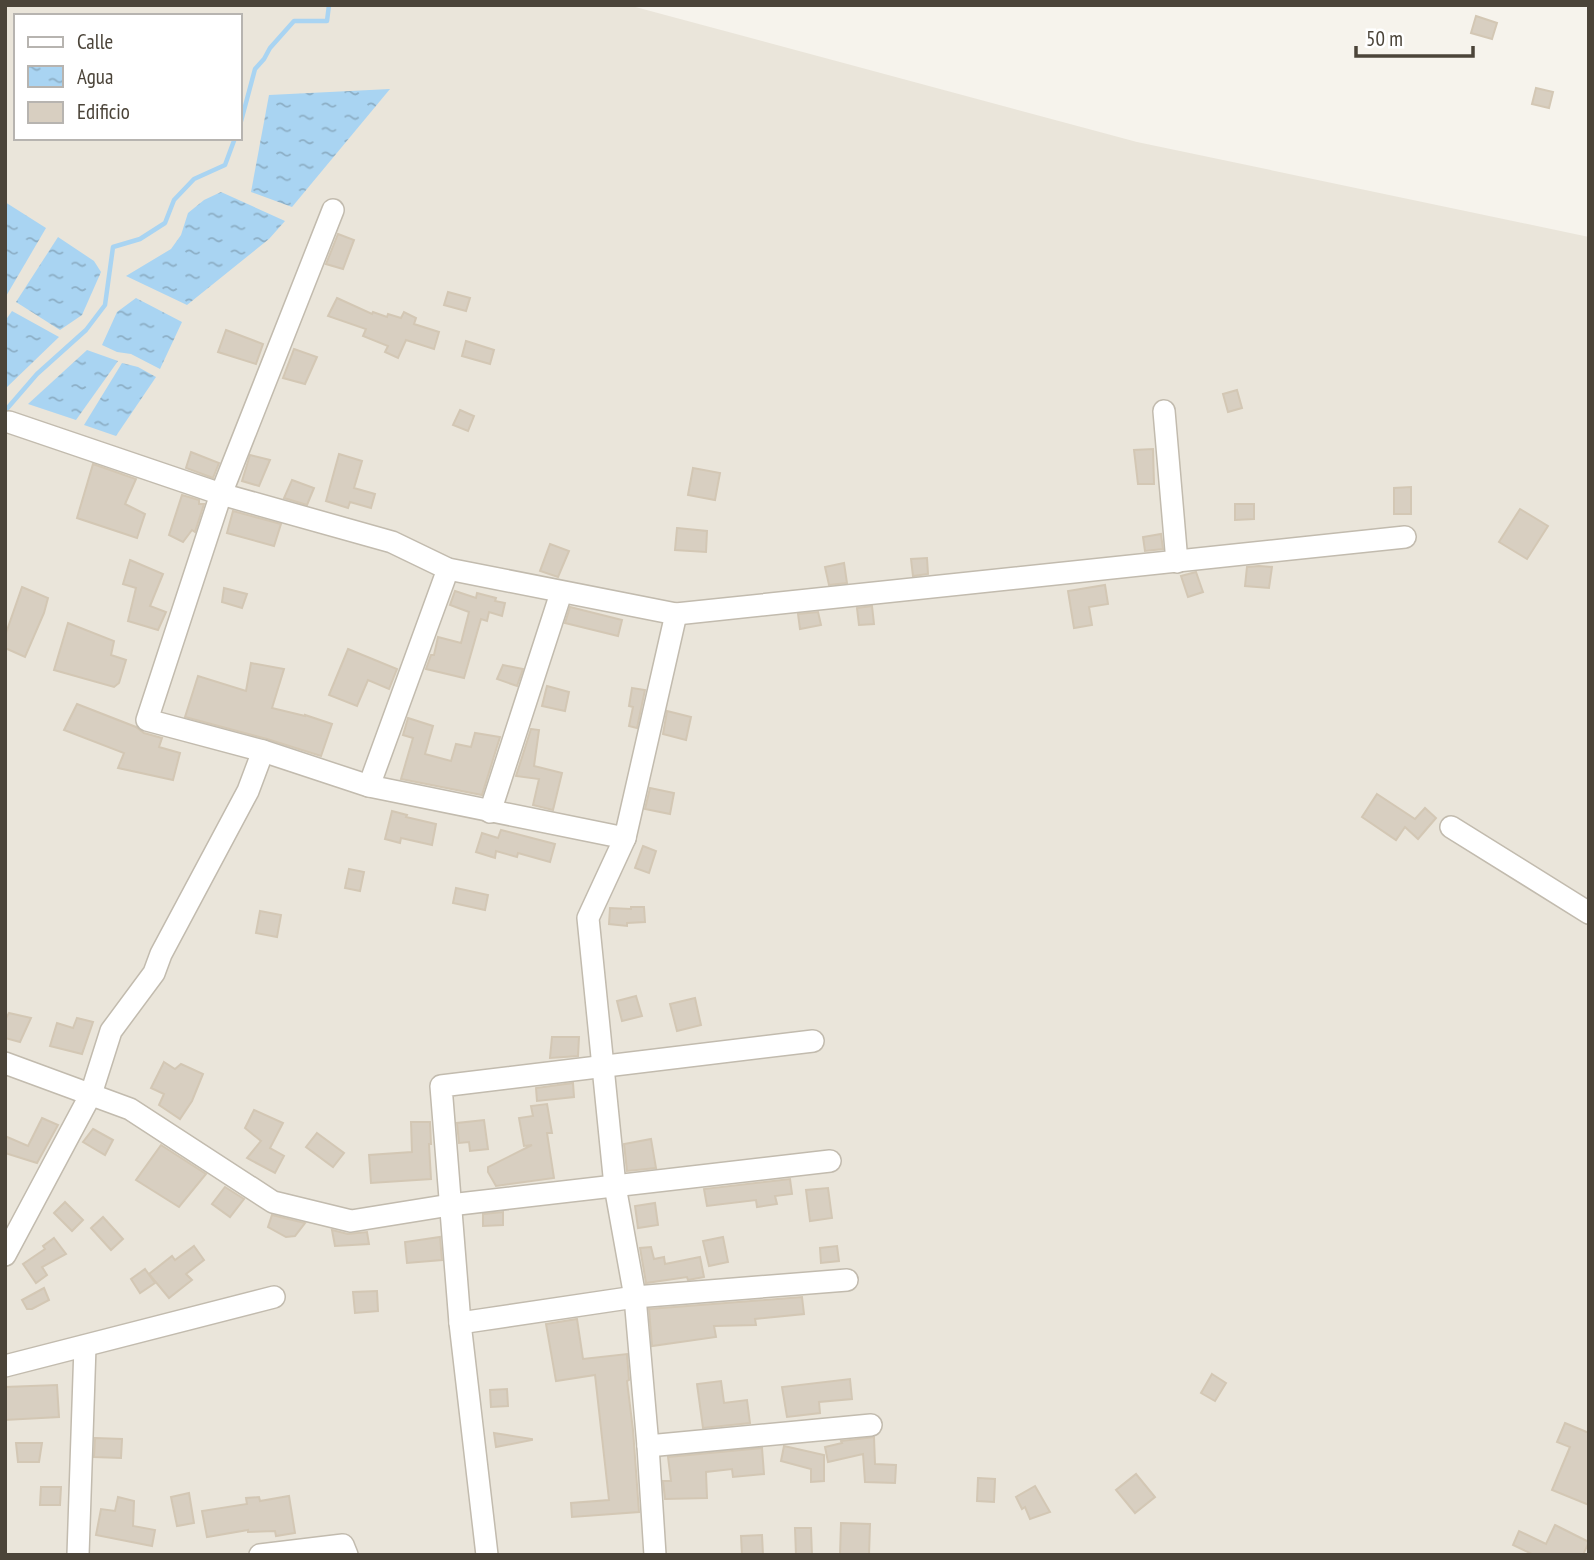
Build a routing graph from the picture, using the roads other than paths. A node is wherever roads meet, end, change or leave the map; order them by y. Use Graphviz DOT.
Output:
graph roads {
  1 [pos="333,210"];
  2 [pos="1164,411"];
  3 [pos="9,422"];
  4 [pos="221,494"];
  5 [pos="1405,537"];
  6 [pos="1177,562"];
  7 [pos="448,569"];
  8 [pos="561,593"];
  9 [pos="676,614"];
  10 [pos="262,751"];
  11 [pos="369,786"];
  12 [pos="490,811"];
  13 [pos="1451,827"];
  14 [pos="625,838"];
  15 [pos="1589,913"];
  16 [pos="813,1041"];
  17 [pos="5,1062"];
  18 [pos="602,1066"];
  19 [pos="91,1094"];
  20 [pos="830,1161"];
  21 [pos="615,1186"];
  22 [pos="450,1205"];
  23 [pos="5,1255"];
  24 [pos="847,1280"];
  25 [pos="274,1297"];
  26 [pos="635,1297"];
  27 [pos="460,1323"];
  28 [pos="85,1346"];
  29 [pos="5,1366"];
  30 [pos="871,1425"];
  31 [pos="648,1446"];
  32 [pos="78,1555"];
  33 [pos="260,1555"];
  34 [pos="347,1555"];
  35 [pos="487,1555"];
  36 [pos="655,1555"];
  1 -- 4 [label="street"];
  2 -- 6 [label="street"];
  3 -- 4 [label="street"];
  4 -- 7 [label="street"];
  4 -- 10 [label="street"];
  5 -- 6 [label="street"];
  6 -- 9 [label="street"];
  7 -- 8 [label="street"];
  7 -- 11 [label="street"];
  8 -- 9 [label="street"];
  8 -- 12 [label="street"];
  9 -- 14 [label="street"];
  10 -- 11 [label="street"];
  10 -- 19 [label="street"];
  11 -- 12 [label="street"];
  12 -- 14 [label="street"];
  13 -- 15 [label="street"];
  14 -- 18 [label="street"];
  16 -- 18 [label="street"];
  17 -- 19 [label="street"];
  18 -- 21 [label="street"];
  18 -- 22 [label="street"];
  19 -- 22 [label="street"];
  19 -- 23 [label="street"];
  20 -- 21 [label="street"];
  21 -- 22 [label="street"];
  21 -- 26 [label="street"];
  22 -- 27 [label="street"];
  24 -- 26 [label="street"];
  25 -- 28 [label="street"];
  26 -- 27 [label="street"];
  26 -- 31 [label="street"];
  27 -- 35 [label="street"];
  28 -- 29 [label="street"];
  28 -- 32 [label="street"];
  30 -- 31 [label="street"];
  31 -- 36 [label="street"];
  33 -- 34 [label="street"];
}
